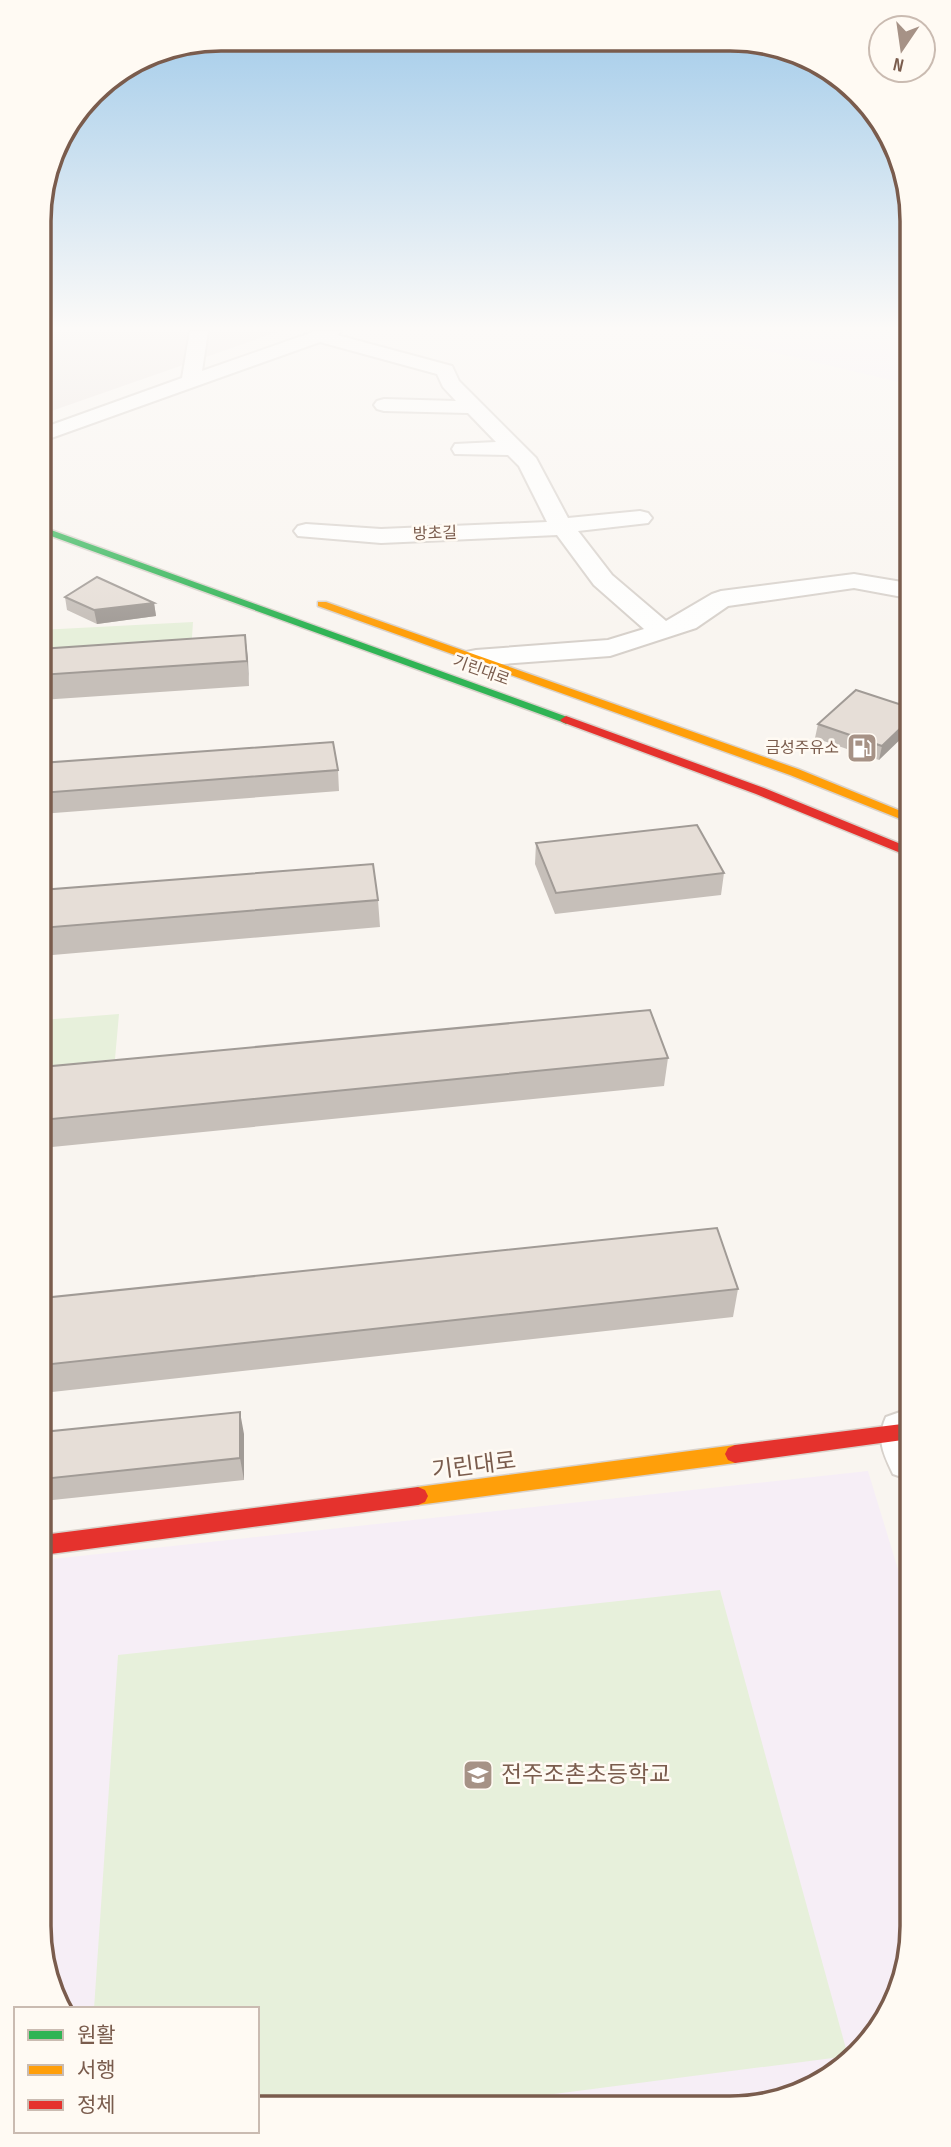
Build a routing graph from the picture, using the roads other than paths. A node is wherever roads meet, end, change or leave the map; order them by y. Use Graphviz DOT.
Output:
graph roads {
  1 [pos="498,431"];
  2 [pos="514,448"];
  3 [pos="463,449"];
  4 [pos="640,518"];
  5 [pos="563,527"];
  6 [pos="306,531"];
  7 [pos="51,533"];
  8 [pos="900,590"];
  9 [pos="309,600"];
  10 [pos="663,632"];
  11 [pos="476,658"];
  12 [pos="900,815"];
  13 [pos="900,849"];
  14 [pos="900,1442"];
  15 [pos="51,1544"];
  1 -- 2 [label="street"];
  2 -- 3 [label="street"];
  2 -- 5 [label="street"];
  4 -- 5 [label="street, 방초길"];
  5 -- 6 [label="street, 방초길"];
  5 -- 10 [label="street"];
  7 -- 13 [label="street, 기린대로"];
  8 -- 10 [label="street"];
  9 -- 11 [label="street, 기린대로"];
  10 -- 11 [label="street"];
  11 -- 12 [label="street, 기린대로"];
  14 -- 15 [label="street, 기린대로"];
}
